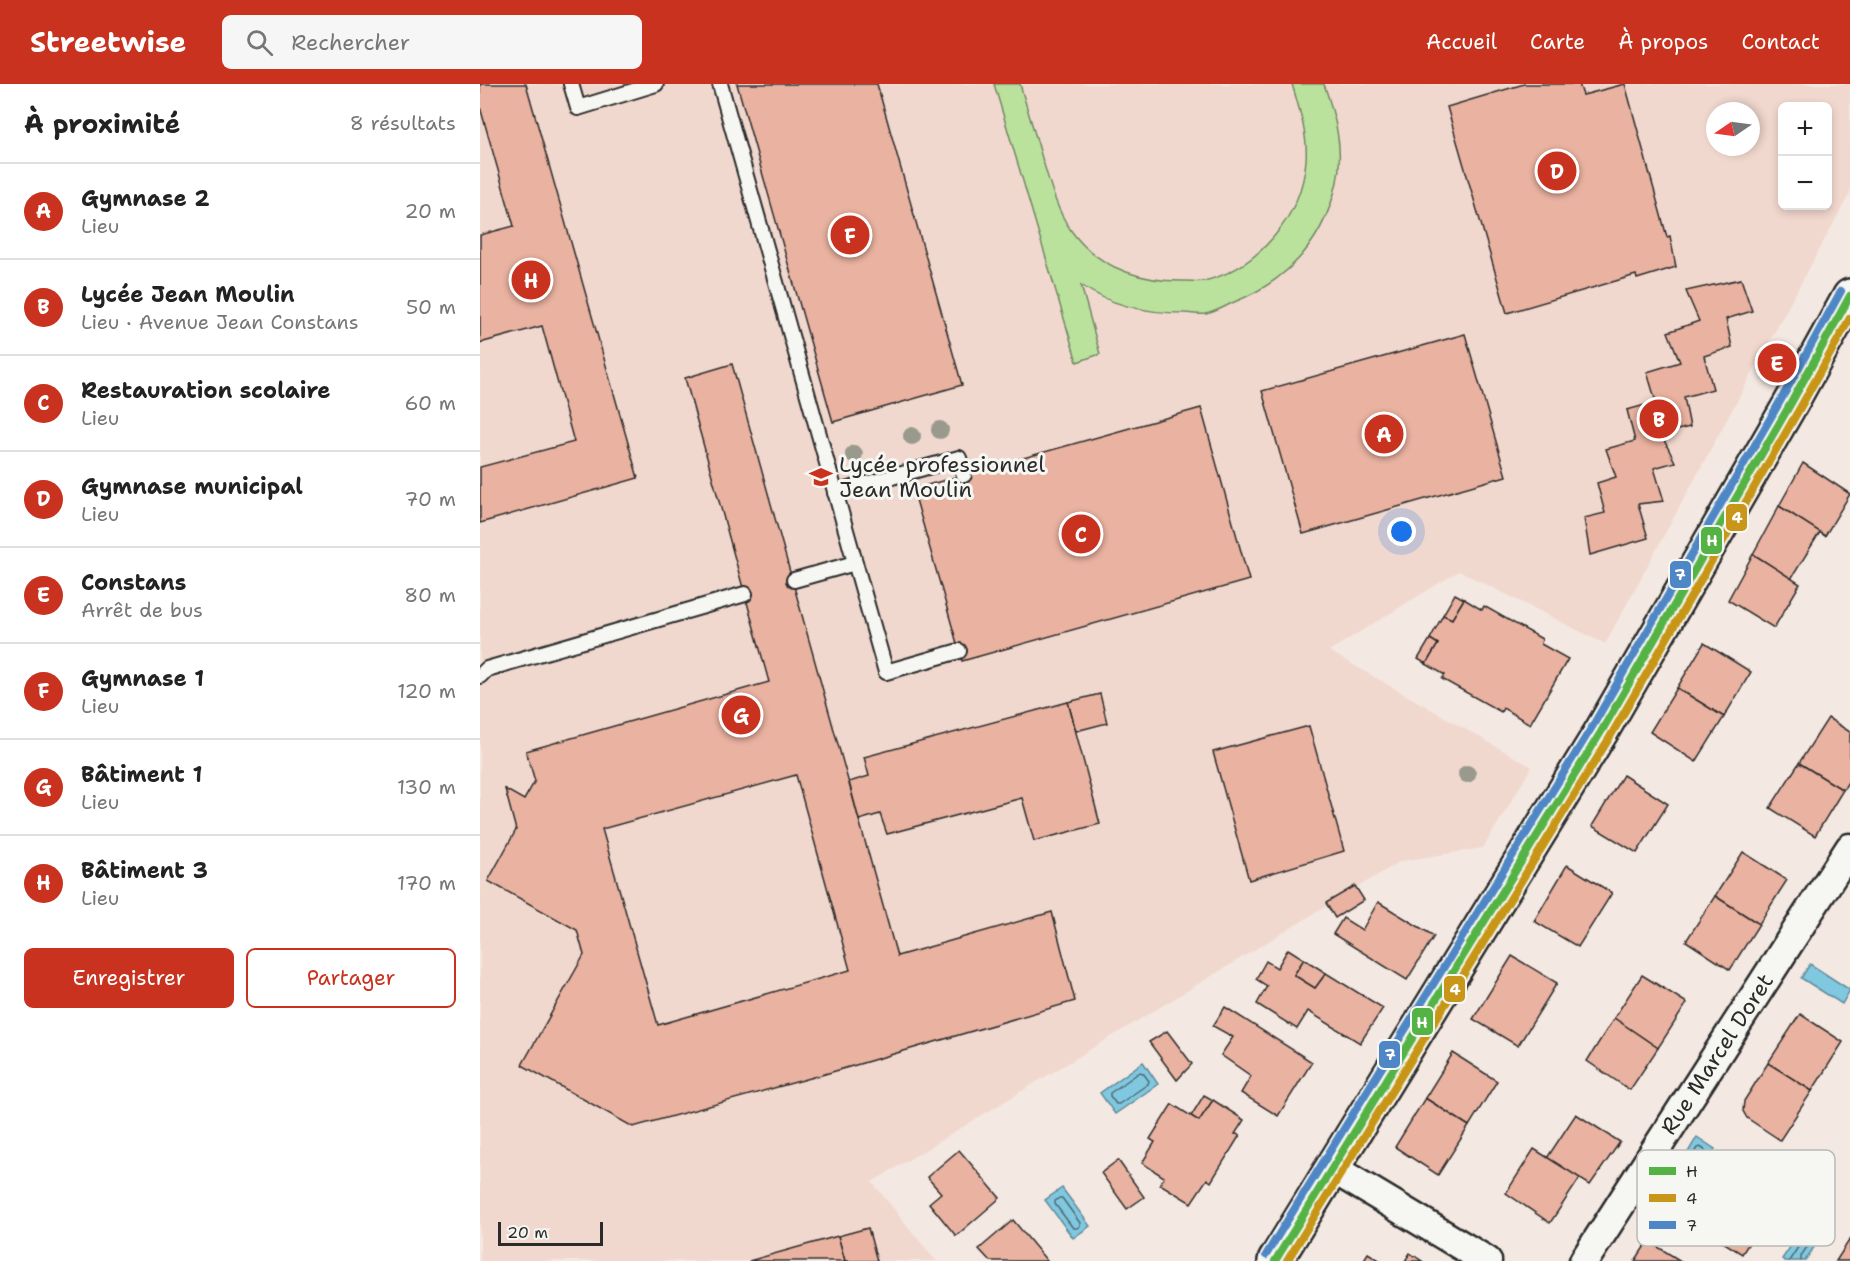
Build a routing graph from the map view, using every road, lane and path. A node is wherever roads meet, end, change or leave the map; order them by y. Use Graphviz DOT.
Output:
graph roads {
  1 [pos="571,84"];
  2 [pos="656,84"];
  3 [pos="720,84"];
  4 [pos="1850,296"];
  5 [pos="964,475"];
  6 [pos="835,493"];
  7 [pos="855,563"];
  8 [pos="794,580"];
  9 [pos="745,594"];
  10 [pos="959,651"];
  11 [pos="480,676"];
  12 [pos="1850,848"];
  13 [pos="1655,1150"];
  14 [pos="1332,1168"];
  15 [pos="1637,1179"];
  16 [pos="1275,1261"];
  17 [pos="1487,1261"];
  18 [pos="1584,1261"];
  1 -- 2 [label="lane"];
  3 -- 6 [label="lane"];
  4 -- 14 [label="street"];
  5 -- 6 [label="lane"];
  6 -- 7 [label="lane"];
  7 -- 8 [label="lane"];
  7 -- 10 [label="lane"];
  9 -- 11 [label="lane"];
  12 -- 13 [label="street, Rue Marcel Doret"];
  14 -- 16 [label="street"];
  14 -- 17 [label="street"];
  15 -- 18 [label="street, Rue Marcel Doret"];
}
